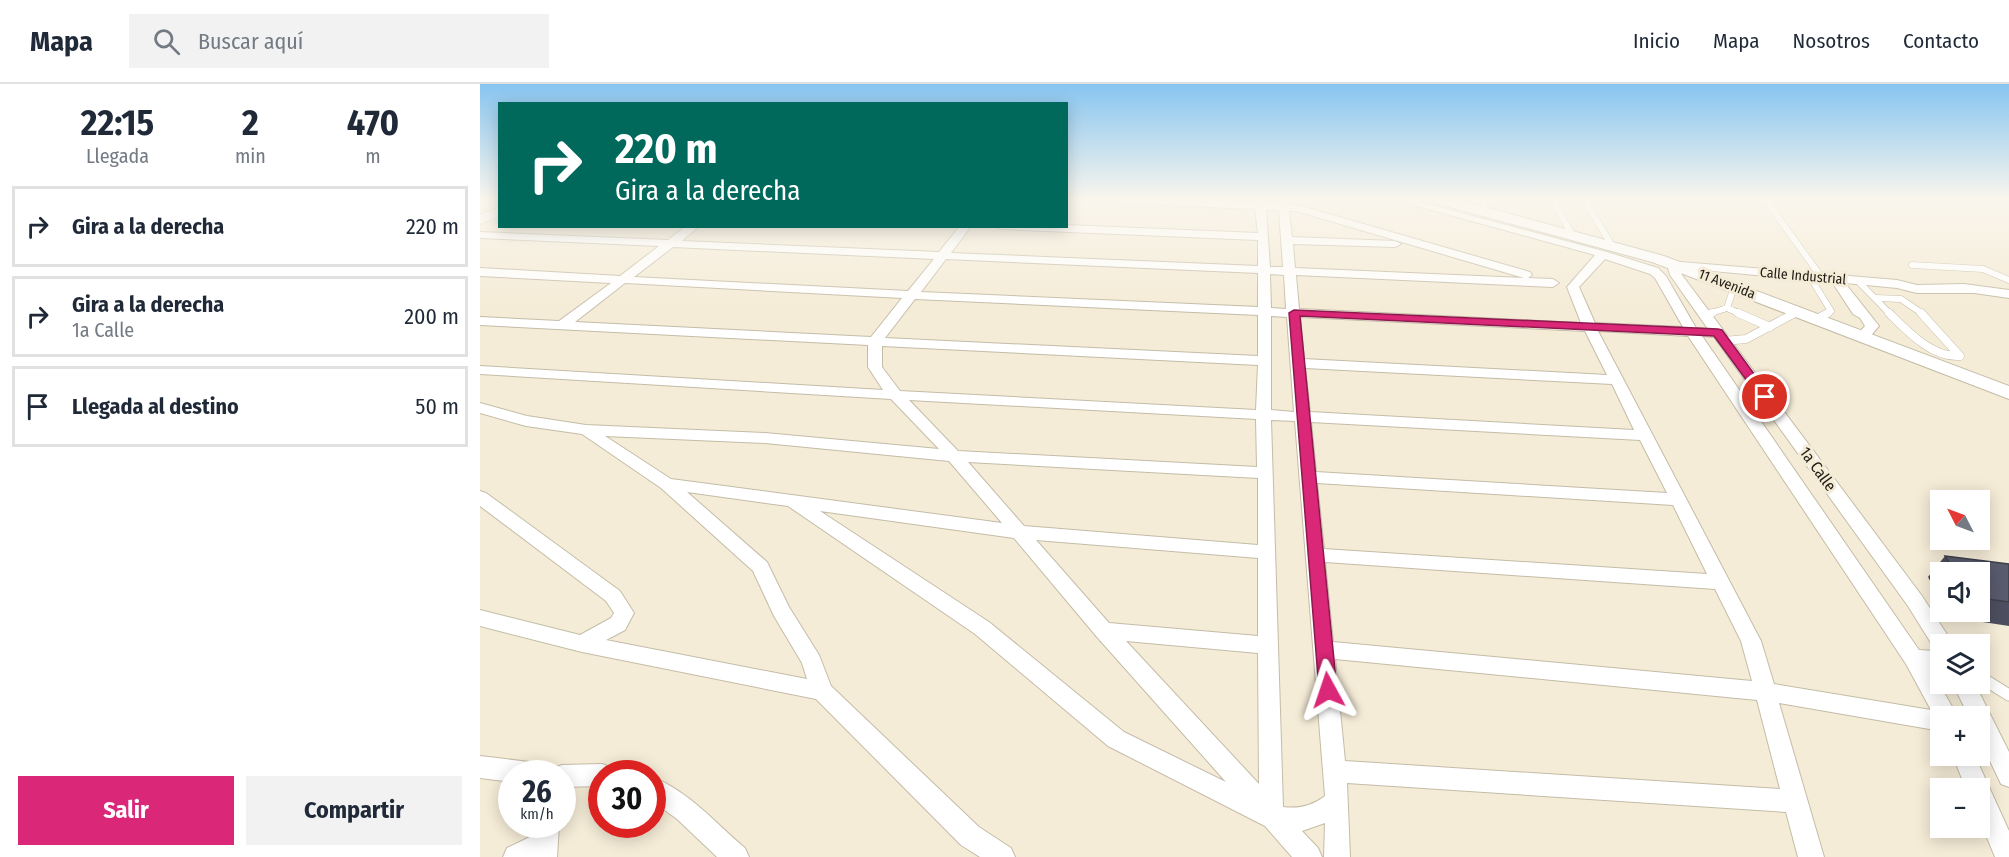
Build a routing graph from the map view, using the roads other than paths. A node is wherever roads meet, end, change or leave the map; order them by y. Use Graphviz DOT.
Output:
graph roads {
  1 [pos="482,235"];
  2 [pos="682,235"];
  3 [pos="959,235"];
  4 [pos="1218,235"];
  5 [pos="1286,235"];
  6 [pos="1387,235"];
  7 [pos="1548,235"];
  8 [pos="1575,235"];
  9 [pos="1601,235"];
  10 [pos="1789,235"];
  11 [pos="1264,237"];
  12 [pos="1287,240"];
  13 [pos="670,244"];
  14 [pos="1420,245"];
  15 [pos="1607,249"];
  16 [pos="943,256"];
  17 [pos="1673,264"];
  18 [pos="1912,265"];
  19 [pos="1264,271"];
  20 [pos="480,272"];
  21 [pos="1290,273"];
  22 [pos="1816,277"];
  23 [pos="624,279"];
  24 [pos="1836,279"];
  25 [pos="2009,280"];
  26 [pos="1858,281"];
  27 [pos="1553,283"];
  28 [pos="1573,287"];
  29 [pos="1734,287"];
  30 [pos="2009,294"];
  31 [pos="912,295"];
  32 [pos="1876,298"];
  33 [pos="1727,308"];
  34 [pos="1798,311"];
  35 [pos="1264,312"];
  36 [pos="1294,313"];
  37 [pos="1705,315"];
  38 [pos="1817,319"];
  39 [pos="480,321"];
  40 [pos="562,325"];
  41 [pos="1770,327"];
  42 [pos="1590,328"];
  43 [pos="1692,332"];
  44 [pos="1863,336"];
  45 [pos="1721,337"];
  46 [pos="875,341"];
  47 [pos="1265,361"];
  48 [pos="1299,363"];
  49 [pos="480,370"];
  50 [pos="1617,380"];
  51 [pos="2009,393"];
  52 [pos="895,395"];
  53 [pos="480,408"];
  54 [pos="1263,416"];
  55 [pos="1304,417"];
  56 [pos="586,430"];
  57 [pos="1646,435"];
  58 [pos="954,456"];
  59 [pos="1266,473"];
  60 [pos="1310,477"];
  61 [pos="667,484"];
  62 [pos="480,497"];
  63 [pos="791,500"];
  64 [pos="1679,500"];
  65 [pos="1019,532"];
  66 [pos="1267,552"];
  67 [pos="1316,555"];
  68 [pos="1721,582"];
  69 [pos="480,618"];
  70 [pos="1104,631"];
  71 [pos="1936,634"];
  72 [pos="582,644"];
  73 [pos="1267,645"];
  74 [pos="1324,650"];
  75 [pos="1913,658"];
  76 [pos="1930,659"];
  77 [pos="1990,683"];
  78 [pos="822,691"];
  79 [pos="1766,692"];
  80 [pos="1969,694"];
  81 [pos="2009,695"];
  82 [pos="1941,706"];
  83 [pos="1930,719"];
  84 [pos="480,767"];
  85 [pos="498,769"];
  86 [pos="1335,771"];
  87 [pos="2009,776"];
  88 [pos="666,794"];
  89 [pos="1337,801"];
  90 [pos="1797,801"];
  91 [pos="1990,816"];
  92 [pos="1271,817"];
  93 [pos="545,842"];
  94 [pos="725,853"];
  95 [pos="516,857"];
  96 [pos="1002,857"];
  97 [pos="1309,857"];
  98 [pos="1337,857"];
  99 [pos="1811,857"];
  100 [pos="2008,857"];
  1 -- 13 [label="street"];
  2 -- 13 [label="street"];
  3 -- 16 [label="street"];
  4 -- 11 [label="street"];
  5 -- 12 [label="street"];
  6 -- 14 [label="street"];
  7 -- 15 [label="street"];
  8 -- 15 [label="main road, 11 Avenida"];
  9 -- 15 [label="lane"];
  10 -- 22 [label="lane"];
  11 -- 19 [label="street"];
  12 -- 14 [label="street"];
  12 -- 21 [label="street"];
  13 -- 16 [label="street"];
  13 -- 23 [label="street"];
  14 -- 27 [label="street"];
  15 -- 17 [label="main road, 11 Avenida"];
  15 -- 28 [label="street"];
  15 -- 43 [label="street"];
  16 -- 19 [label="street"];
  16 -- 31 [label="street"];
  17 -- 22 [label="street, Calle Industrial"];
  17 -- 29 [label="main road, 11 Avenida"];
  17 -- 37 [label="street, 1a Calle"];
  18 -- 25 [label="lane"];
  19 -- 21 [label="street"];
  19 -- 35 [label="street"];
  20 -- 23 [label="street"];
  21 -- 27 [label="street"];
  21 -- 36 [label="street"];
  22 -- 24 [label="street, Calle Industrial"];
  22 -- 38 [label="lane"];
  23 -- 31 [label="street"];
  23 -- 40 [label="street"];
  24 -- 26 [label="street, Calle Industrial"];
  24 -- 44 [label="street"];
  26 -- 30 [label="street, Calle Industrial"];
  26 -- 32 [label="lane"];
  27 -- 28 [label="street"];
  28 -- 42 [label="street"];
  29 -- 33 [label="lane"];
  29 -- 34 [label="main road, 11 Avenida"];
  31 -- 35 [label="street"];
  31 -- 46 [label="street"];
  32 -- 32 [label="lane"];
  33 -- 37 [label="lane"];
  33 -- 41 [label="lane"];
  34 -- 38 [label="main road, 11 Avenida"];
  34 -- 41 [label="lane"];
  35 -- 36 [label="street"];
  35 -- 47 [label="street"];
  36 -- 42 [label="street"];
  36 -- 48 [label="street"];
  37 -- 45 [label="street, 1a Calle"];
  38 -- 44 [label="main road, 11 Avenida"];
  39 -- 40 [label="street"];
  40 -- 46 [label="street"];
  41 -- 45 [label="lane"];
  42 -- 43 [label="street"];
  42 -- 50 [label="street"];
  43 -- 45 [label="street"];
  43 -- 75 [label="street"];
  44 -- 51 [label="main road, 11 Avenida"];
  45 -- 71 [label="street, 1a Calle"];
  46 -- 47 [label="street"];
  46 -- 52 [label="street"];
  47 -- 54 [label="street"];
  48 -- 50 [label="street"];
  48 -- 55 [label="street"];
  49 -- 52 [label="street"];
  50 -- 57 [label="street"];
  52 -- 54 [label="street"];
  52 -- 58 [label="street"];
  53 -- 56 [label="street"];
  54 -- 55 [label="street"];
  54 -- 59 [label="street"];
  55 -- 57 [label="street"];
  55 -- 60 [label="street"];
  56 -- 58 [label="street"];
  56 -- 61 [label="street"];
  57 -- 64 [label="street"];
  58 -- 59 [label="street"];
  58 -- 65 [label="street"];
  59 -- 66 [label="street"];
  60 -- 64 [label="street"];
  60 -- 67 [label="street"];
  61 -- 63 [label="street"];
  61 -- 78 [label="street"];
  62 -- 72 [label="street"];
  63 -- 65 [label="street"];
  63 -- 92 [label="street"];
  64 -- 68 [label="street"];
  65 -- 66 [label="street"];
  65 -- 70 [label="street"];
  66 -- 73 [label="street"];
  67 -- 68 [label="street"];
  67 -- 74 [label="street"];
  68 -- 79 [label="street"];
  69 -- 72 [label="street"];
  70 -- 73 [label="street"];
  70 -- 92 [label="street"];
  72 -- 78 [label="street"];
  73 -- 92 [label="street"];
  74 -- 79 [label="street"];
  74 -- 86 [label="street"];
  75 -- 76 [label="street"];
  75 -- 82 [label="street"];
  77 -- 81 [label="lane"];
  78 -- 96 [label="street"];
  79 -- 83 [label="street"];
  79 -- 90 [label="street"];
  80 -- 87 [label="street"];
  84 -- 85 [label="street"];
  86 -- 89 [label="street"];
  86 -- 90 [label="street"];
  88 -- 94 [label="street"];
  89 -- 92 [label="street"];
  89 -- 98 [label="street"];
  90 -- 99 [label="street"];
  91 -- 100 [label="street"];
  92 -- 97 [label="street"];
  93 -- 95 [label="street"];
}
